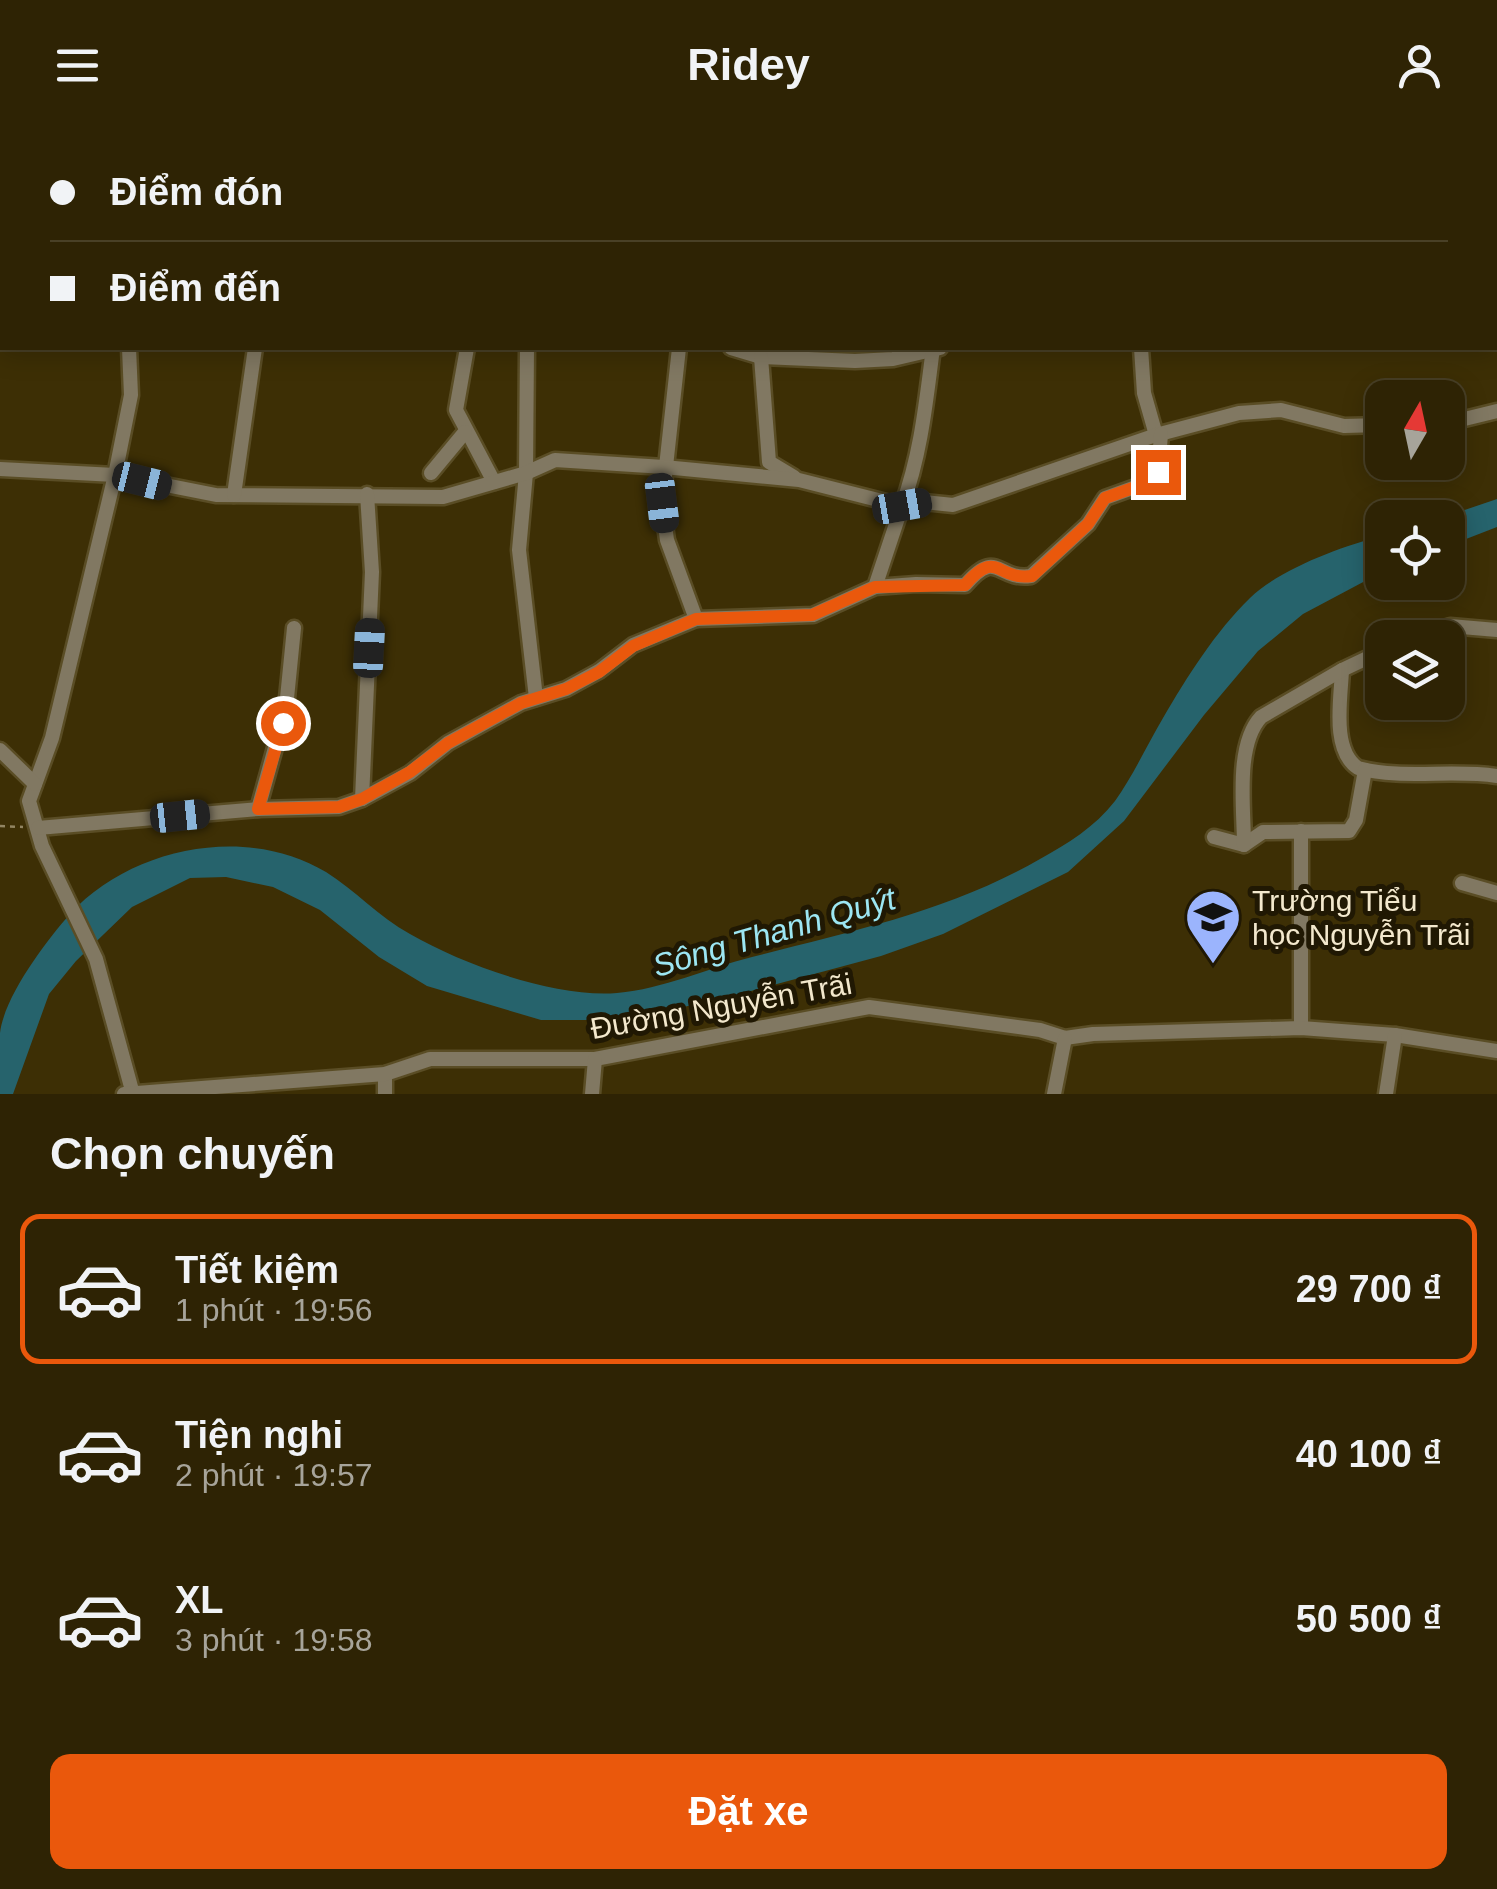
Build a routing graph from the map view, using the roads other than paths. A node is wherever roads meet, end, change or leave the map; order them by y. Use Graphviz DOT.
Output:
graph roads {
  1 [pos="130,350"];
  2 [pos="256,350"];
  3 [pos="467,350"];
  4 [pos="528,350"];
  5 [pos="679,350"];
  6 [pos="737,350"];
  7 [pos="927,350"];
  8 [pos="935,350"];
  9 [pos="1140,350"];
  10 [pos="760,357"];
  11 [pos="1497,411"];
  12 [pos="1465,419"];
  13 [pos="1365,425"];
  14 [pos="465,432"];
  15 [pos="1158,435"];
  16 [pos="664,466"];
  17 [pos="0,469"];
  18 [pos="431,473"];
  19 [pos="526,473"];
  20 [pos="115,475"];
  21 [pos="799,480"];
  22 [pos="494,482"];
  23 [pos="367,494"];
  24 [pos="234,496"];
  25 [pos="902,506"];
  26 [pos="875,587"];
  27 [pos="696,619"];
  28 [pos="1465,627"];
  29 [pos="294,628"];
  30 [pos="1497,630"];
  31 [pos="1365,659"];
  32 [pos="1342,670"];
  33 [pos="536,698"];
  34 [pos="0,750"];
  35 [pos="1365,770"];
  36 [pos="1497,776"];
  37 [pos="35,784"];
  38 [pos="362,799"];
  39 [pos="258,809"];
  40 [pos="38,828"];
  41 [pos="1301,831"];
  42 [pos="1214,836"];
  43 [pos="1244,845"];
  44 [pos="1462,883"];
  45 [pos="1497,894"];
  46 [pos="1300,1028"];
  47 [pos="1395,1035"];
  48 [pos="1064,1038"];
  49 [pos="1497,1052"];
  50 [pos="594,1059"];
  51 [pos="385,1074"];
  52 [pos="130,1093"];
  53 [pos="385,1094"];
  54 [pos="592,1094"];
  55 [pos="1054,1094"];
  56 [pos="1386,1094"];
  1 -- 20 [label="street"];
  2 -- 24 [label="street"];
  3 -- 14 [label="street"];
  4 -- 19 [label="street"];
  5 -- 16 [label="street"];
  6 -- 10 [label="street"];
  7 -- 10 [label="street"];
  8 -- 25 [label="street"];
  9 -- 15 [label="street"];
  10 -- 21 [label="street"];
  11 -- 12 [label="street"];
  13 -- 15 [label="street"];
  14 -- 18 [label="street"];
  14 -- 22 [label="street"];
  15 -- 25 [label="street"];
  15 -- 26 [label="street"];
  16 -- 19 [label="street"];
  16 -- 21 [label="street"];
  16 -- 27 [label="street"];
  17 -- 20 [label="street"];
  19 -- 22 [label="street"];
  19 -- 33 [label="street"];
  20 -- 24 [label="street"];
  20 -- 37 [label="street"];
  21 -- 25 [label="street"];
  22 -- 23 [label="street"];
  23 -- 24 [label="street"];
  23 -- 38 [label="street"];
  25 -- 26 [label="street"];
  26 -- 27 [label="street"];
  27 -- 33 [label="street"];
  28 -- 30 [label="street"];
  29 -- 39 [label="street"];
  31 -- 32 [label="street"];
  32 -- 35 [label="street"];
  32 -- 43 [label="street"];
  33 -- 38 [label="street"];
  34 -- 37 [label="street"];
  35 -- 36 [label="street"];
  35 -- 41 [label="street"];
  37 -- 40 [label="street"];
  38 -- 39 [label="street"];
  39 -- 40 [label="street"];
  40 -- 52 [label="street"];
  41 -- 43 [label="street"];
  41 -- 46 [label="street"];
  42 -- 43 [label="street"];
  44 -- 45 [label="street"];
  46 -- 47 [label="street, Đường Nguyễn Trãi"];
  46 -- 48 [label="street, Đường Nguyễn Trãi"];
  47 -- 49 [label="street, Đường Nguyễn Trãi"];
  47 -- 56 [label="street"];
  48 -- 50 [label="street, Đường Nguyễn Trãi"];
  48 -- 55 [label="street"];
  50 -- 51 [label="street, Đường Nguyễn Trãi"];
  50 -- 54 [label="street"];
  51 -- 52 [label="street, Đường Nguyễn Trãi"];
  51 -- 53 [label="street"];
}
